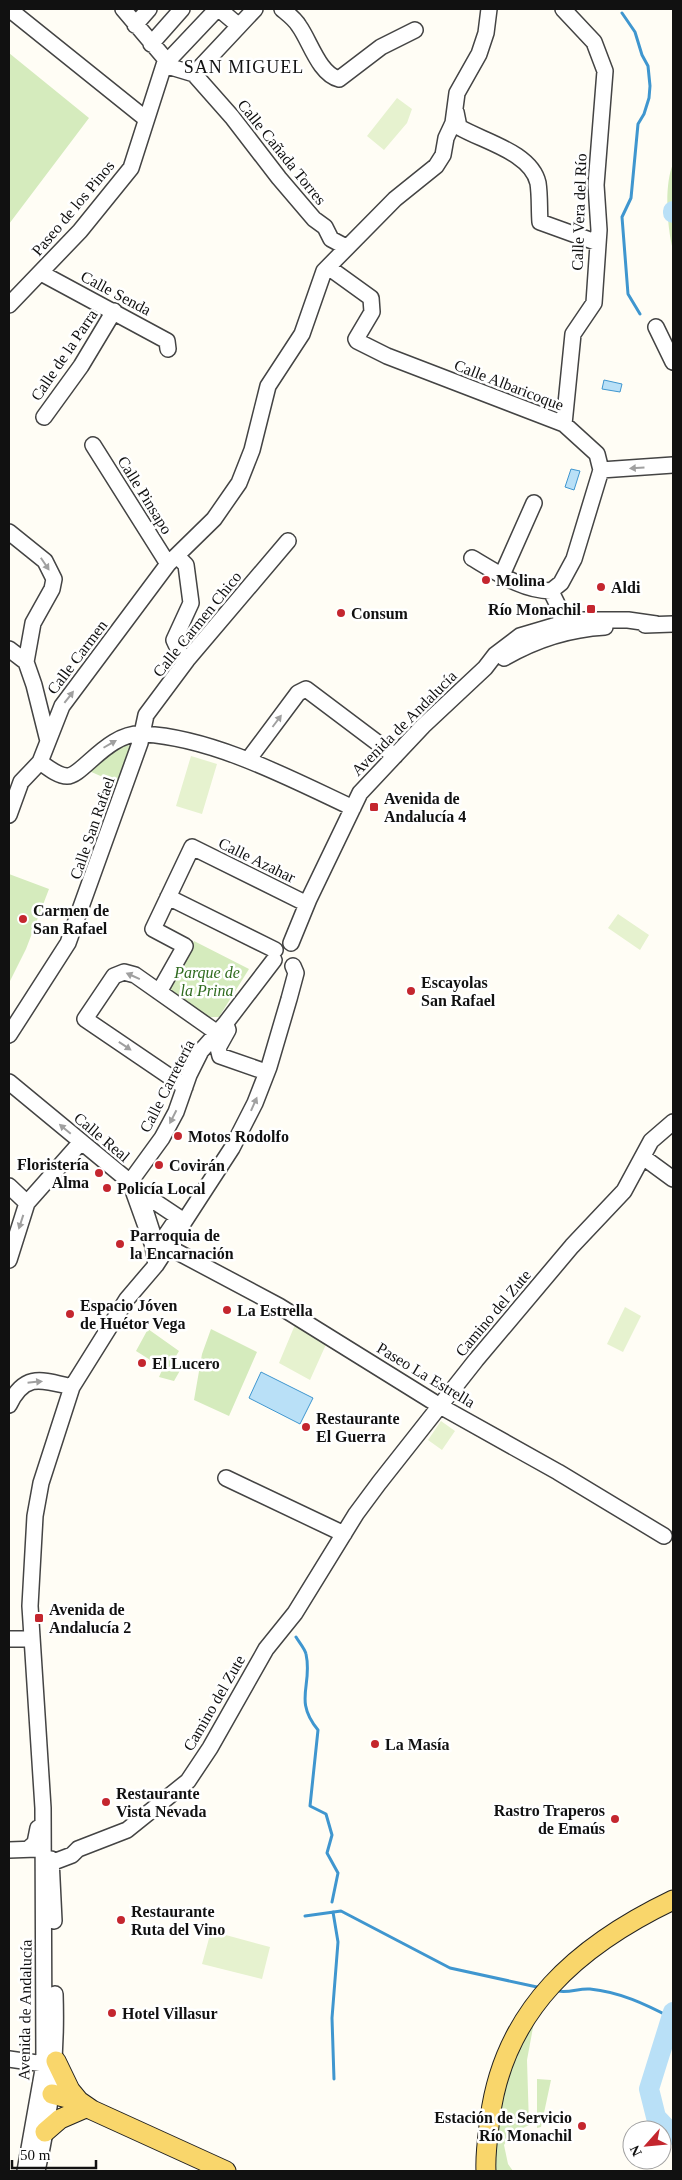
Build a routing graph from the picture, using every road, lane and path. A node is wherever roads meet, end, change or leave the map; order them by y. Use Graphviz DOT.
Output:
graph roads {
  1 [pos="9,9"];
  2 [pos="123,9"];
  3 [pos="149,9"];
  4 [pos="182,9"];
  5 [pos="218,9"];
  6 [pos="255,9"];
  7 [pos="282,9"];
  8 [pos="489,9"];
  9 [pos="563,9"];
  10 [pos="135,25"];
  11 [pos="240,26"];
  12 [pos="415,30"];
  13 [pos="151,44"];
  14 [pos="166,63"];
  15 [pos="194,74"];
  16 [pos="454,109"];
  17 [pos="146,119"];
  18 [pos="598,243"];
  19 [pos="346,247"];
  20 [pos="328,267"];
  21 [pos="41,273"];
  22 [pos="9,305"];
  23 [pos="114,312"];
  24 [pos="656,327"];
  25 [pos="168,349"];
  26 [pos="673,362"];
  27 [pos="44,417"];
  28 [pos="564,424"];
  29 [pos="93,445"];
  30 [pos="673,465"];
  31 [pos="601,470"];
  32 [pos="534,502"];
  33 [pos="9,532"];
  34 [pos="288,541"];
  35 [pos="472,558"];
  36 [pos="173,560"];
  37 [pos="502,575"];
  38 [pos="554,598"];
  39 [pos="562,622"];
  40 [pos="587,623"];
  41 [pos="673,624"];
  42 [pos="535,630"];
  43 [pos="526,646"];
  44 [pos="9,649"];
  45 [pos="188,660"];
  46 [pos="26,662"];
  47 [pos="485,668"];
  48 [pos="142,733"];
  49 [pos="48,741"];
  50 [pos="395,756"];
  51 [pos="248,760"];
  52 [pos="40,762"];
  53 [pos="353,808"];
  54 [pos="9,815"];
  55 [pos="168,897"];
  56 [pos="307,904"];
  57 [pos="291,943"];
  58 [pos="274,955"];
  59 [pos="294,966"];
  60 [pos="159,992"];
  61 [pos="221,1028"];
  62 [pos="9,1034"];
  63 [pos="266,1072"];
  64 [pos="9,1082"];
  65 [pos="185,1087"];
  66 [pos="673,1122"];
  67 [pos="80,1142"];
  68 [pos="643,1157"];
  69 [pos="673,1179"];
  70 [pos="130,1182"];
  71 [pos="9,1186"];
  72 [pos="27,1203"];
  73 [pos="162,1245"];
  74 [pos="9,1260"];
  75 [pos="156,1265"];
  76 [pos="72,1387"];
  77 [pos="9,1404"];
  78 [pos="440,1406"];
  79 [pos="226,1478"];
  80 [pos="344,1534"];
  81 [pos="664,1536"];
  82 [pos="9,1639"];
  83 [pos="31,1639"];
  84 [pos="43,1808"];
  85 [pos="9,1850"];
  86 [pos="45,1852"];
  87 [pos="673,1900"];
  88 [pos="50,1990"];
  89 [pos="9,2059"];
  90 [pos="50,2062"];
  91 [pos="52,2094"];
  92 [pos="84,2107"];
  93 [pos="45,2132"];
  94 [pos="24,2171"];
  95 [pos="30,2171"];
  96 [pos="37,2171"];
  97 [pos="226,2171"];
  98 [pos="486,2171"];
  1 -- 17 [label="street"];
  2 -- 10 [label="street"];
  3 -- 10 [label="street"];
  4 -- 13 [label="street"];
  5 -- 11 [label="street"];
  5 -- 14 [label="street"];
  6 -- 11 [label="street"];
  7 -- 12 [label="street"];
  8 -- 16 [label="street, Calle Carmen"];
  9 -- 18 [label="street, Calle Vera del Río"];
  10 -- 13 [label="street"];
  11 -- 15 [label="street"];
  13 -- 14 [label="street"];
  14 -- 15 [label="street"];
  14 -- 17 [label="street, Paseo de los Pinos"];
  15 -- 19 [label="street, Calle Cañada Torres"];
  16 -- 18 [label="street"];
  16 -- 19 [label="street, Calle Carmen"];
  17 -- 21 [label="street, Paseo de los Pinos"];
  18 -- 28 [label="street, Calle Vera del Río"];
  19 -- 20 [label="street, Calle Carmen"];
  20 -- 28 [label="street, Calle Albaricoque"];
  20 -- 36 [label="street, Calle Carmen"];
  21 -- 22 [label="street, Paseo de los Pinos"];
  21 -- 23 [label="street, Calle Senda"];
  23 -- 25 [label="street, Calle Senda"];
  23 -- 27 [label="street, Calle de la Parra"];
  24 -- 26 [label="street"];
  28 -- 31 [label="street, Calle Albaricoque"];
  29 -- 36 [label="street, Calle Pinsapo"];
  30 -- 31 [label="street, one-way"];
  31 -- 38 [label="street"];
  32 -- 37 [label="street"];
  33 -- 46 [label="street, one-way"];
  34 -- 45 [label="street, Calle Carmen Chico"];
  35 -- 37 [label="street"];
  36 -- 45 [label="street, Calle Pinsapo"];
  49 -- 36 [label="street, Calle Carmen, one-way"];
  37 -- 38 [label="street"];
  38 -- 39 [label="street"];
  38 -- 40 [label="street, Avenida de Andalucía"];
  38 -- 42 [label="street, Avenida de Andalucía"];
  39 -- 40 [label="street, Avenida de Andalucía"];
  39 -- 42 [label="street, Avenida de Andalucía"];
  39 -- 43 [label="street, Avenida de Andalucía"];
  40 -- 41 [label="street, Avenida de Andalucía"];
  40 -- 43 [label="street, Avenida de Andalucía"];
  42 -- 47 [label="street, Avenida de Andalucía"];
  43 -- 47 [label="street, Avenida de Andalucía"];
  44 -- 46 [label="street"];
  45 -- 48 [label="street, Calle Carmen Chico"];
  46 -- 49 [label="street"];
  47 -- 50 [label="street, Avenida de Andalucía"];
  48 -- 51 [label="street"];
  52 -- 48 [label="street, one-way"];
  48 -- 62 [label="street, Calle San Rafael"];
  49 -- 52 [label="street, Calle Carmen"];
  51 -- 50 [label="street, one-way"];
  50 -- 53 [label="street, Avenida de Andalucía"];
  51 -- 53 [label="street"];
  52 -- 54 [label="street, Calle Carmen"];
  53 -- 56 [label="street, Avenida de Andalucía"];
  55 -- 56 [label="street, Calle Azahar"];
  55 -- 58 [label="street"];
  55 -- 60 [label="street"];
  56 -- 57 [label="street, Avenida de Andalucía"];
  57 -- 58 [label="street"];
  57 -- 59 [label="street"];
  58 -- 59 [label="street"];
  58 -- 61 [label="street, Calle Carretería"];
  59 -- 63 [label="street, Avenida de Andalucía"];
  60 -- 61 [label="street"];
  60 -- 65 [label="street, one-way"];
  61 -- 63 [label="street"];
  61 -- 65 [label="street, Calle Carretería"];
  73 -- 63 [label="street, Avenida de Andalucía, one-way"];
  67 -- 64 [label="street, Calle Real, one-way"];
  65 -- 70 [label="street, Calle Carretería, one-way"];
  66 -- 68 [label="street, Camino del Zute"];
  67 -- 70 [label="street, Calle Real"];
  67 -- 72 [label="street"];
  68 -- 69 [label="street"];
  68 -- 78 [label="street, Camino del Zute"];
  70 -- 75 [label="street, Calle Real"];
  71 -- 72 [label="street"];
  72 -- 74 [label="street, one-way"];
  73 -- 75 [label="street, Avenida de Andalucía"];
  73 -- 78 [label="street, Paseo La Estrella"];
  75 -- 76 [label="street, Avenida de Andalucía"];
  77 -- 76 [label="street, one-way"];
  76 -- 83 [label="street, Avenida de Andalucía"];
  78 -- 80 [label="street, Camino del Zute"];
  78 -- 81 [label="street, Paseo La Estrella"];
  79 -- 80 [label="street"];
  80 -- 86 [label="street, Camino del Zute"];
  82 -- 83 [label="street"];
  83 -- 84 [label="street, Avenida de Andalucía"];
  84 -- 86 [label="street, Avenida de Andalucía"];
  84 -- 86 [label="street, Avenida de Andalucía"];
  85 -- 86 [label="street, Camino del Zute"];
  86 -- 88 [label="street, Avenida de Andalucía"];
  86 -- 88 [label="street, Avenida de Andalucía"];
  87 -- 98 [label="main road"];
  88 -- 90 [label="street, Avenida de Andalucía"];
  89 -- 90 [label="street"];
  90 -- 91 [label="street, Avenida de Andalucía"];
  90 -- 92 [label="main road"];
  90 -- 94 [label="street, Avenida de Andalucía"];
  91 -- 92 [label="main road"];
  91 -- 93 [label="street, Avenida de Andalucía"];
  91 -- 95 [label="street"];
  92 -- 93 [label="main road"];
  92 -- 97 [label="main road"];
  93 -- 96 [label="street, Avenida de Andalucía"];
}
